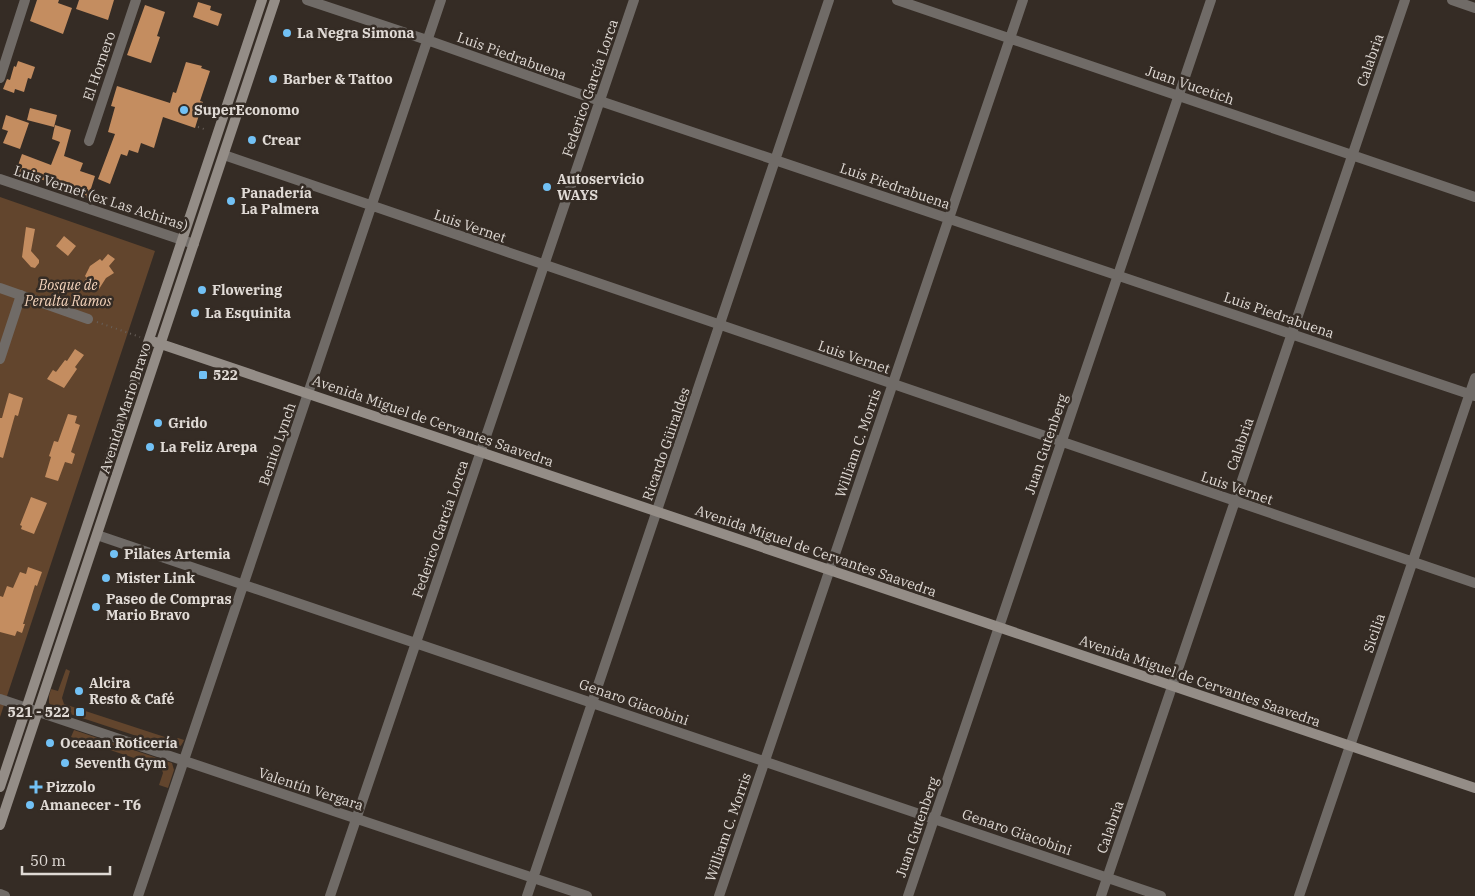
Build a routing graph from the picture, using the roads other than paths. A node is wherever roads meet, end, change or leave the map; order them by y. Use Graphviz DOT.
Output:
graph roads {
  1 [pos="25,0"];
  2 [pos="136,0"];
  3 [pos="262,0"];
  4 [pos="275,0"];
  5 [pos="307,0"];
  6 [pos="441,0"];
  7 [pos="634,0"];
  8 [pos="829,0"];
  9 [pos="897,0"];
  10 [pos="1023,0"];
  11 [pos="1211,0"];
  12 [pos="1404,0"];
  13 [pos="1452,0"];
  14 [pos="1475,8"];
  15 [pos="1010,38"];
  16 [pos="427,40"];
  17 [pos="0,78"];
  18 [pos="1178,96"];
  19 [pos="600,101"];
  20 [pos="89,141"];
  21 [pos="224,155"];
  22 [pos="1352,155"];
  23 [pos="775,160"];
  24 [pos="0,179"];
  25 [pos="1475,197"];
  26 [pos="371,206"];
  27 [pos="948,219"];
  28 [pos="182,240"];
  29 [pos="194,244"];
  30 [pos="544,265"];
  31 [pos="1118,276"];
  32 [pos="0,288"];
  33 [pos="21,295"];
  34 [pos="88,319"];
  35 [pos="720,326"];
  36 [pos="1292,334"];
  37 [pos="149,340"];
  38 [pos="161,344"];
  39 [pos="0,359"];
  40 [pos="1475,378"];
  41 [pos="892,385"];
  42 [pos="308,394"];
  43 [pos="1472,395"];
  44 [pos="1061,443"];
  45 [pos="480,452"];
  46 [pos="1235,502"];
  47 [pos="657,512"];
  48 [pos="97,535"];
  49 [pos="1412,562"];
  50 [pos="829,570"];
  51 [pos="1475,583"];
  52 [pos="243,584"];
  53 [pos="999,627"];
  54 [pos="416,643"];
  55 [pos="1173,686"];
  56 [pos="0,700"];
  57 [pos="592,703"];
  58 [pos="26,708"];
  59 [pos="38,712"];
  60 [pos="1350,746"];
  61 [pos="184,761"];
  62 [pos="764,761"];
  63 [pos="0,787"];
  64 [pos="1475,788"];
  65 [pos="356,819"];
  66 [pos="934,819"];
  67 [pos="0,825"];
  68 [pos="534,878"];
  69 [pos="1108,878"];
  70 [pos="0,894"];
  71 [pos="5,896"];
  72 [pos="138,896"];
  73 [pos="330,896"];
  74 [pos="527,896"];
  75 [pos="588,896"];
  76 [pos="719,896"];
  77 [pos="908,896"];
  78 [pos="1102,896"];
  79 [pos="1161,896"];
  80 [pos="1299,896"];
  1 -- 17 [label="street"];
  2 -- 20 [label="street, El Hornero"];
  3 -- 28 [label="main road, Avenida Mario Bravo"];
  4 -- 21 [label="main road, Avenida Mario Bravo"];
  5 -- 16 [label="street, Luis Piedrabuena"];
  6 -- 16 [label="street, Benito Lynch"];
  7 -- 19 [label="street, Federico García Lorca"];
  8 -- 23 [label="street, Ricardo Güiraldes"];
  9 -- 15 [label="street, Juan Vucetich"];
  10 -- 15 [label="street, William C. Morris"];
  11 -- 18 [label="street, Juan Gutenberg"];
  12 -- 22 [label="street, Calabria"];
  13 -- 14 [label="street"];
  15 -- 18 [label="street, Juan Vucetich"];
  15 -- 27 [label="street, William C. Morris"];
  16 -- 19 [label="street, Luis Piedrabuena"];
  16 -- 26 [label="street, Benito Lynch"];
  18 -- 22 [label="street, Juan Vucetich"];
  18 -- 31 [label="street, Juan Gutenberg"];
  19 -- 23 [label="street, Luis Piedrabuena"];
  19 -- 30 [label="street, Federico García Lorca"];
  21 -- 26 [label="street, Luis Vernet"];
  21 -- 29 [label="main road, Avenida Mario Bravo"];
  22 -- 25 [label="street, Juan Vucetich"];
  22 -- 36 [label="street, Calabria"];
  23 -- 27 [label="street, Luis Piedrabuena"];
  23 -- 35 [label="street, Ricardo Güiraldes"];
  24 -- 28 [label="street, Luis Vernet (ex Las Achiras)"];
  26 -- 30 [label="street, Luis Vernet"];
  26 -- 42 [label="street, Benito Lynch"];
  27 -- 31 [label="street, Luis Piedrabuena"];
  27 -- 41 [label="street, William C. Morris"];
  28 -- 29 [label="street, Luis Vernet (ex Las Achiras)"];
  28 -- 37 [label="main road, Avenida Mario Bravo"];
  29 -- 38 [label="main road, Avenida Mario Bravo"];
  30 -- 35 [label="street, Luis Vernet"];
  30 -- 45 [label="street, Federico García Lorca"];
  31 -- 36 [label="street, Luis Piedrabuena"];
  31 -- 44 [label="street, Juan Gutenberg"];
  32 -- 33 [label="street"];
  33 -- 34 [label="street"];
  33 -- 39 [label="street"];
  35 -- 41 [label="street, Luis Vernet"];
  35 -- 47 [label="street, Ricardo Güiraldes"];
  36 -- 43 [label="street, Luis Piedrabuena"];
  36 -- 46 [label="street, Calabria"];
  37 -- 38 [label="main road, Avenida Miguel de Cervantes Saavedra"];
  37 -- 58 [label="main road, Avenida Mario Bravo"];
  38 -- 42 [label="main road, Avenida Miguel de Cervantes Saavedra"];
  38 -- 48 [label="main road, Avenida Mario Bravo"];
  40 -- 43 [label="street, Sicilia"];
  41 -- 44 [label="street, Luis Vernet"];
  41 -- 50 [label="street, William C. Morris"];
  42 -- 45 [label="main road, Avenida Miguel de Cervantes Saavedra"];
  42 -- 52 [label="street, Benito Lynch"];
  43 -- 49 [label="street, Sicilia"];
  44 -- 46 [label="street, Luis Vernet"];
  44 -- 53 [label="street, Juan Gutenberg"];
  45 -- 47 [label="main road, Avenida Miguel de Cervantes Saavedra"];
  45 -- 54 [label="street, Federico García Lorca"];
  46 -- 49 [label="street, Luis Vernet"];
  46 -- 55 [label="street, Calabria"];
  47 -- 50 [label="main road, Avenida Miguel de Cervantes Saavedra"];
  47 -- 57 [label="street, Ricardo Güiraldes"];
  48 -- 52 [label="street, Genaro Giacobini"];
  48 -- 59 [label="main road, Avenida Mario Bravo"];
  49 -- 51 [label="street, Luis Vernet"];
  49 -- 60 [label="street, Sicilia"];
  50 -- 53 [label="main road, Avenida Miguel de Cervantes Saavedra"];
  50 -- 62 [label="street, William C. Morris"];
  52 -- 54 [label="street, Genaro Giacobini"];
  52 -- 61 [label="street, Benito Lynch"];
  53 -- 55 [label="main road, Avenida Miguel de Cervantes Saavedra"];
  53 -- 66 [label="street, Juan Gutenberg"];
  54 -- 57 [label="street, Genaro Giacobini"];
  54 -- 65 [label="street, Federico García Lorca"];
  55 -- 60 [label="main road, Avenida Miguel de Cervantes Saavedra"];
  55 -- 69 [label="street, Calabria"];
  56 -- 58 [label="street, Valentín Vergara"];
  57 -- 62 [label="street, Genaro Giacobini"];
  57 -- 68 [label="street, Ricardo Güiraldes"];
  58 -- 59 [label="street, Valentín Vergara"];
  58 -- 63 [label="main road, Avenida Mario Bravo"];
  59 -- 61 [label="street, Valentín Vergara"];
  59 -- 67 [label="main road, Avenida Mario Bravo"];
  60 -- 64 [label="main road, Avenida Miguel de Cervantes Saavedra"];
  60 -- 80 [label="street, Sicilia"];
  61 -- 65 [label="street, Valentín Vergara"];
  61 -- 72 [label="street, Benito Lynch"];
  62 -- 66 [label="street, Genaro Giacobini"];
  62 -- 76 [label="street, William C. Morris"];
  65 -- 68 [label="street, Valentín Vergara"];
  65 -- 73 [label="street, Federico García Lorca"];
  66 -- 69 [label="street, Genaro Giacobini"];
  66 -- 77 [label="street, Juan Gutenberg"];
  68 -- 74 [label="street, Ricardo Güiraldes"];
  68 -- 75 [label="street, Valentín Vergara"];
  69 -- 78 [label="street, Calabria"];
  69 -- 79 [label="street, Genaro Giacobini"];
  70 -- 71 [label="street"];
}
